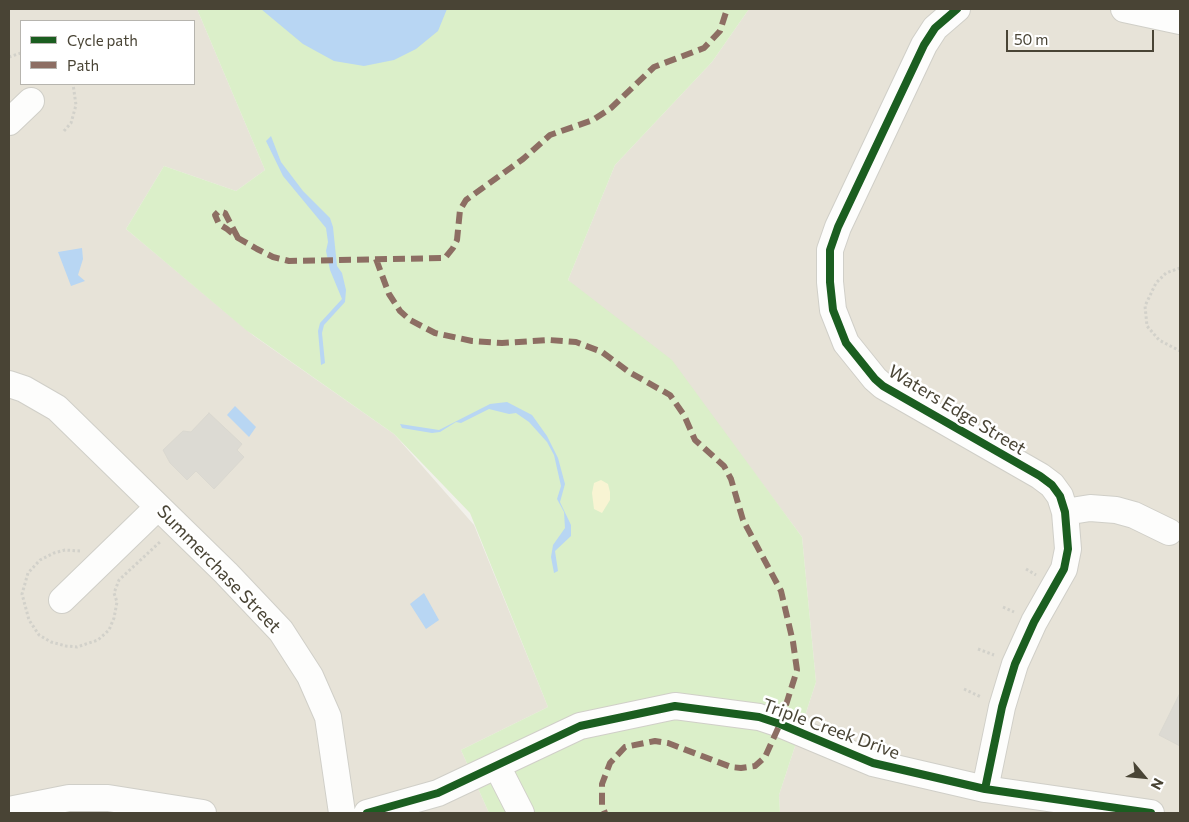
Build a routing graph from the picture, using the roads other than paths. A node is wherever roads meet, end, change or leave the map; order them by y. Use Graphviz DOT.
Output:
graph roads {
  1 [pos="957,9"];
  2 [pos="1124,9"];
  3 [pos="1180,21"];
  4 [pos="31,101"];
  5 [pos="9,122"];
  6 [pos="9,384"];
  7 [pos="158,506"];
  8 [pos="1065,512"];
  9 [pos="1169,532"];
  10 [pos="62,600"];
  11 [pos="497,766"];
  12 [pos="985,789"];
  13 [pos="9,810"];
  14 [pos="1104,810"];
  15 [pos="1142,812"];
  16 [pos="204,813"];
  17 [pos="342,813"];
  18 [pos="368,813"];
  19 [pos="522,813"];
  1 -- 8 [label="street, Waters Edge Street"];
  2 -- 3 [label="street"];
  4 -- 5 [label="street"];
  6 -- 7 [label="street, Summerchase Street"];
  7 -- 10 [label="street"];
  7 -- 17 [label="street, Summerchase Street"];
  8 -- 9 [label="street"];
  8 -- 12 [label="street, Waters Edge Street"];
  11 -- 12 [label="street, Triple Creek Drive"];
  11 -- 18 [label="street, Triple Creek Drive"];
  11 -- 19 [label="street"];
  12 -- 14 [label="street, Triple Creek Drive"];
  13 -- 16 [label="street"];
  14 -- 15 [label="street, Triple Creek Drive"];
}
